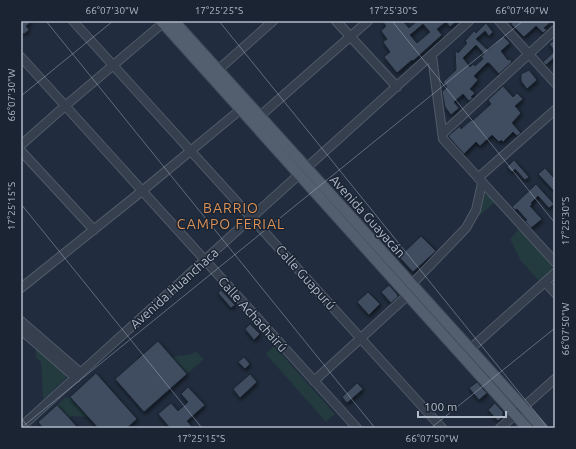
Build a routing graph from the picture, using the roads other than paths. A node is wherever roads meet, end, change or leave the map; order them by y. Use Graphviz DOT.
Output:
graph roads {
  1 [pos="73,21"];
  2 [pos="174,21"];
  3 [pos="273,21"];
  4 [pos="336,21"];
  5 [pos="368,21"];
  6 [pos="469,21"];
  7 [pos="499,21"];
  8 [pos="162,22"];
  9 [pos="555,30"];
  10 [pos="350,37"];
  11 [pos="528,54"];
  12 [pos="432,56"];
  13 [pos="21,57"];
  14 [pos="24,65"];
  15 [pos="112,66"];
  16 [pos="218,70"];
  17 [pos="555,83"];
  18 [pos="396,87"];
  19 [pos="66,106"];
  20 [pos="240,110"];
  21 [pos="555,110"];
  22 [pos="260,116"];
  23 [pos="442,134"];
  24 [pos="21,145"];
  25 [pos="21,151"];
  26 [pos="191,151"];
  27 [pos="303,171"];
  28 [pos="480,181"];
  29 [pos="142,191"];
  30 [pos="252,217"];
  31 [pos="94,230"];
  32 [pos="205,260"];
  33 [pos="555,262"];
  34 [pos="555,273"];
  35 [pos="545,282"];
  36 [pos="412,284"];
  37 [pos="21,288"];
  38 [pos="555,293"];
  39 [pos="408,295"];
  40 [pos="21,320"];
  41 [pos="21,330"];
  42 [pos="361,338"];
  43 [pos="470,349"];
  44 [pos="78,375"];
  45 [pos="555,379"];
  46 [pos="314,381"];
  47 [pos="523,408"];
  48 [pos="515,415"];
  49 [pos="21,428"];
  50 [pos="357,428"];
  51 [pos="442,428"];
  52 [pos="500,428"];
  53 [pos="527,428"];
  54 [pos="542,428"];
  1 -- 15 [label="street, Calle Guapurú"];
  2 -- 16 [label="main road, Avenida Guayacán"];
  3 -- 16 [label="street"];
  4 -- 10 [label="street"];
  5 -- 10 [label="street"];
  6 -- 12 [label="street, Avenida Huanchaca"];
  7 -- 11 [label="street"];
  8 -- 15 [label="street"];
  8 -- 20 [label="main road, Avenida Guayacán"];
  9 -- 11 [label="street"];
  10 -- 18 [label="street"];
  10 -- 22 [label="street"];
  11 -- 17 [label="street"];
  11 -- 23 [label="street"];
  12 -- 18 [label="street, Avenida Huanchaca"];
  12 -- 23 [label="street"];
  13 -- 14 [label="street, Calle Achachairú"];
  14 -- 19 [label="street, Calle Achachairú"];
  15 -- 19 [label="street"];
  15 -- 26 [label="street, Calle Guapurú"];
  16 -- 22 [label="main road, Avenida Guayacán"];
  18 -- 27 [label="street, Avenida Huanchaca"];
  19 -- 24 [label="street"];
  19 -- 29 [label="street, Calle Achachairú"];
  20 -- 26 [label="street"];
  20 -- 27 [label="main road, Avenida Guayacán"];
  21 -- 28 [label="street"];
  22 -- 27 [label="main road, Avenida Guayacán"];
  23 -- 28 [label="street"];
  25 -- 31 [label="street"];
  26 -- 29 [label="street"];
  26 -- 30 [label="street, Calle Guapurú"];
  27 -- 30 [label="street, Avenida Huanchaca"];
  27 -- 36 [label="main road, Avenida Guayacán"];
  27 -- 39 [label="main road, Avenida Guayacán"];
  28 -- 33 [label="street"];
  28 -- 36 [label="street"];
  29 -- 31 [label="street"];
  29 -- 32 [label="street, Calle Achachairú"];
  30 -- 32 [label="street, Avenida Huanchaca"];
  30 -- 42 [label="street, Calle Guapurú"];
  31 -- 37 [label="street"];
  32 -- 44 [label="street, Avenida Huanchaca"];
  32 -- 46 [label="street, Calle Achachairú"];
  34 -- 35 [label="street"];
  35 -- 38 [label="street"];
  35 -- 43 [label="street"];
  36 -- 43 [label="main road, Avenida Guayacán"];
  39 -- 42 [label="street"];
  39 -- 48 [label="main road, Avenida Guayacán"];
  40 -- 44 [label="street"];
  41 -- 44 [label="street"];
  42 -- 46 [label="street"];
  42 -- 51 [label="street, Calle Guapurú"];
  43 -- 47 [label="main road, Avenida Guayacán"];
  44 -- 49 [label="street, Avenida Huanchaca"];
  45 -- 47 [label="street"];
  46 -- 50 [label="street, Calle Achachairú"];
  47 -- 48 [label="street"];
  47 -- 54 [label="main road, Avenida Guayacán"];
  48 -- 52 [label="street"];
  48 -- 53 [label="main road, Avenida Guayacán"];
}
